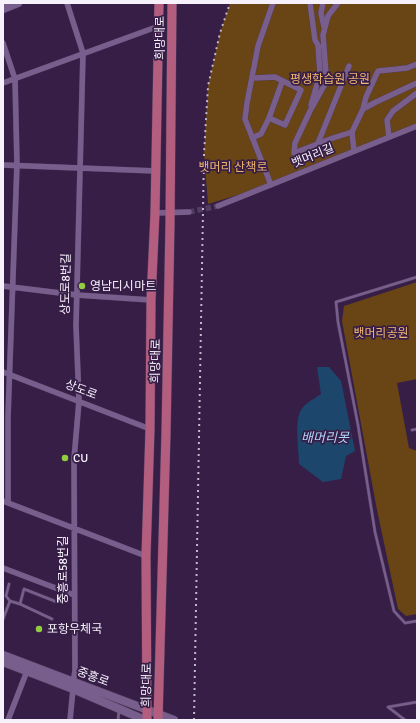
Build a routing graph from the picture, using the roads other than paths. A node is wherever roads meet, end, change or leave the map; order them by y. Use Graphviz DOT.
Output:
graph roads {
  1 [pos="18,3"];
  2 [pos="67,3"];
  3 [pos="159,3"];
  4 [pos="274,3"];
  5 [pos="310,3"];
  6 [pos="323,3"];
  7 [pos="338,3"];
  8 [pos="172,4"];
  9 [pos="3,9"];
  10 [pos="158,26"];
  11 [pos="325,29"];
  12 [pos="3,43"];
  13 [pos="318,45"];
  14 [pos="83,53"];
  15 [pos="325,56"];
  16 [pos="417,64"];
  17 [pos="349,66"];
  18 [pos="252,78"];
  19 [pos="15,79"];
  20 [pos="282,82"];
  21 [pos="3,83"];
  22 [pos="417,83"];
  23 [pos="417,93"];
  24 [pos="363,109"];
  25 [pos="310,111"];
  26 [pos="269,118"];
  27 [pos="417,126"];
  28 [pos="352,132"];
  29 [pos="389,137"];
  30 [pos="252,138"];
  31 [pos="318,143"];
  32 [pos="354,151"];
  33 [pos="16,164"];
  34 [pos="3,165"];
  35 [pos="79,168"];
  36 [pos="156,171"];
  37 [pos="271,185"];
  38 [pos="218,206"];
  39 [pos="189,212"];
  40 [pos="155,213"];
  41 [pos="171,214"];
  42 [pos="417,277"];
  43 [pos="3,286"];
  44 [pos="12,286"];
  45 [pos="77,295"];
  46 [pos="150,300"];
  47 [pos="6,373"];
  48 [pos="79,401"];
  49 [pos="5,416"];
  50 [pos="150,429"];
  51 [pos="417,429"];
  52 [pos="412,430"];
  53 [pos="5,454"];
  54 [pos="5,502"];
  55 [pos="74,529"];
  56 [pos="146,556"];
  57 [pos="3,568"];
  58 [pos="9,584"];
  59 [pos="74,595"];
  60 [pos="10,601"];
  61 [pos="57,602"];
  62 [pos="20,604"];
  63 [pos="3,619"];
  64 [pos="52,619"];
  65 [pos="417,621"];
  66 [pos="3,655"];
  67 [pos="3,662"];
  68 [pos="27,671"];
  69 [pos="73,686"];
  70 [pos="417,702"];
  71 [pos="119,709"];
  72 [pos="148,710"];
  73 [pos="158,718"];
  74 [pos="8,720"];
  75 [pos="70,720"];
  76 [pos="118,720"];
  77 [pos="146,720"];
  78 [pos="174,720"];
  79 [pos="405,720"];
  1 -- 9 [label="main road"];
  2 -- 14 [label="street, 상도로8번길"];
  3 -- 10 [label="main road, 희망대로"];
  4 -- 18 [label="street"];
  5 -- 13 [label="street"];
  6 -- 11 [label="street"];
  7 -- 11 [label="street"];
  8 -- 41 [label="main road, 희망대로"];
  10 -- 14 [label="street, 희망대로"];
  10 -- 36 [label="main road, 희망대로"];
  11 -- 15 [label="street"];
  12 -- 19 [label="street"];
  13 -- 15 [label="street"];
  13 -- 25 [label="street"];
  14 -- 19 [label="street"];
  14 -- 35 [label="street, 상도로8번길"];
  15 -- 25 [label="street"];
  16 -- 24 [label="street"];
  17 -- 31 [label="street"];
  18 -- 20 [label="street"];
  18 -- 30 [label="street"];
  19 -- 21 [label="street"];
  19 -- 33 [label="street"];
  20 -- 26 [label="street"];
  20 -- 26 [label="street"];
  22 -- 24 [label="street"];
  23 -- 29 [label="street"];
  24 -- 28 [label="street"];
  25 -- 31 [label="street"];
  26 -- 30 [label="street"];
  27 -- 29 [label="street, 뱃머리길"];
  28 -- 31 [label="street"];
  28 -- 32 [label="street"];
  29 -- 32 [label="street, 뱃머리길"];
  30 -- 37 [label="street"];
  32 -- 37 [label="street, 뱃머리길"];
  33 -- 34 [label="street"];
  33 -- 35 [label="street"];
  33 -- 44 [label="street"];
  35 -- 36 [label="street"];
  35 -- 45 [label="street, 상도로8번길"];
  36 -- 40 [label="main road, 희망대로"];
  37 -- 38 [label="street, 뱃머리길"];
  39 -- 41 [label="street"];
  40 -- 41 [label="street"];
  40 -- 46 [label="main road, 희망대로"];
  41 -- 73 [label="main road, 희망대로"];
  42 -- 65 [label="lane"];
  43 -- 44 [label="street"];
  44 -- 45 [label="street"];
  44 -- 47 [label="street"];
  45 -- 46 [label="street"];
  45 -- 48 [label="street, 상도로8번길"];
  46 -- 50 [label="main road, 희망대로"];
  47 -- 48 [label="street, 상도로"];
  47 -- 49 [label="street"];
  48 -- 50 [label="street, 상도로"];
  48 -- 55 [label="street, 중흥로58번길"];
  49 -- 53 [label="street"];
  50 -- 56 [label="main road, 희망대로"];
  51 -- 52 [label="lane"];
  53 -- 54 [label="street"];
  54 -- 55 [label="street, 중흥로58번길"];
  55 -- 56 [label="street, 중흥로58번길"];
  55 -- 59 [label="street, 중흥로58번길"];
  56 -- 72 [label="main road, 희망대로"];
  57 -- 59 [label="street"];
  58 -- 60 [label="lane"];
  59 -- 69 [label="street, 중흥로58번길"];
  60 -- 62 [label="lane"];
  60 -- 63 [label="lane"];
  61 -- 62 [label="lane"];
  62 -- 64 [label="lane"];
  66 -- 69 [label="main road, 중흥로"];
  67 -- 68 [label="main road, 중흥로"];
  68 -- 69 [label="main road, 중흥로"];
  68 -- 74 [label="street"];
  69 -- 71 [label="main road, 중흥로"];
  69 -- 72 [label="main road, 중흥로"];
  69 -- 75 [label="street, 중흥로58번길"];
  70 -- 79 [label="lane"];
  71 -- 76 [label="lane"];
  71 -- 77 [label="main road, 중흥로"];
  72 -- 73 [label="main road, 중흥로"];
  72 -- 77 [label="main road, 희망대로"];
  73 -- 78 [label="main road, 중흥로"];
}
